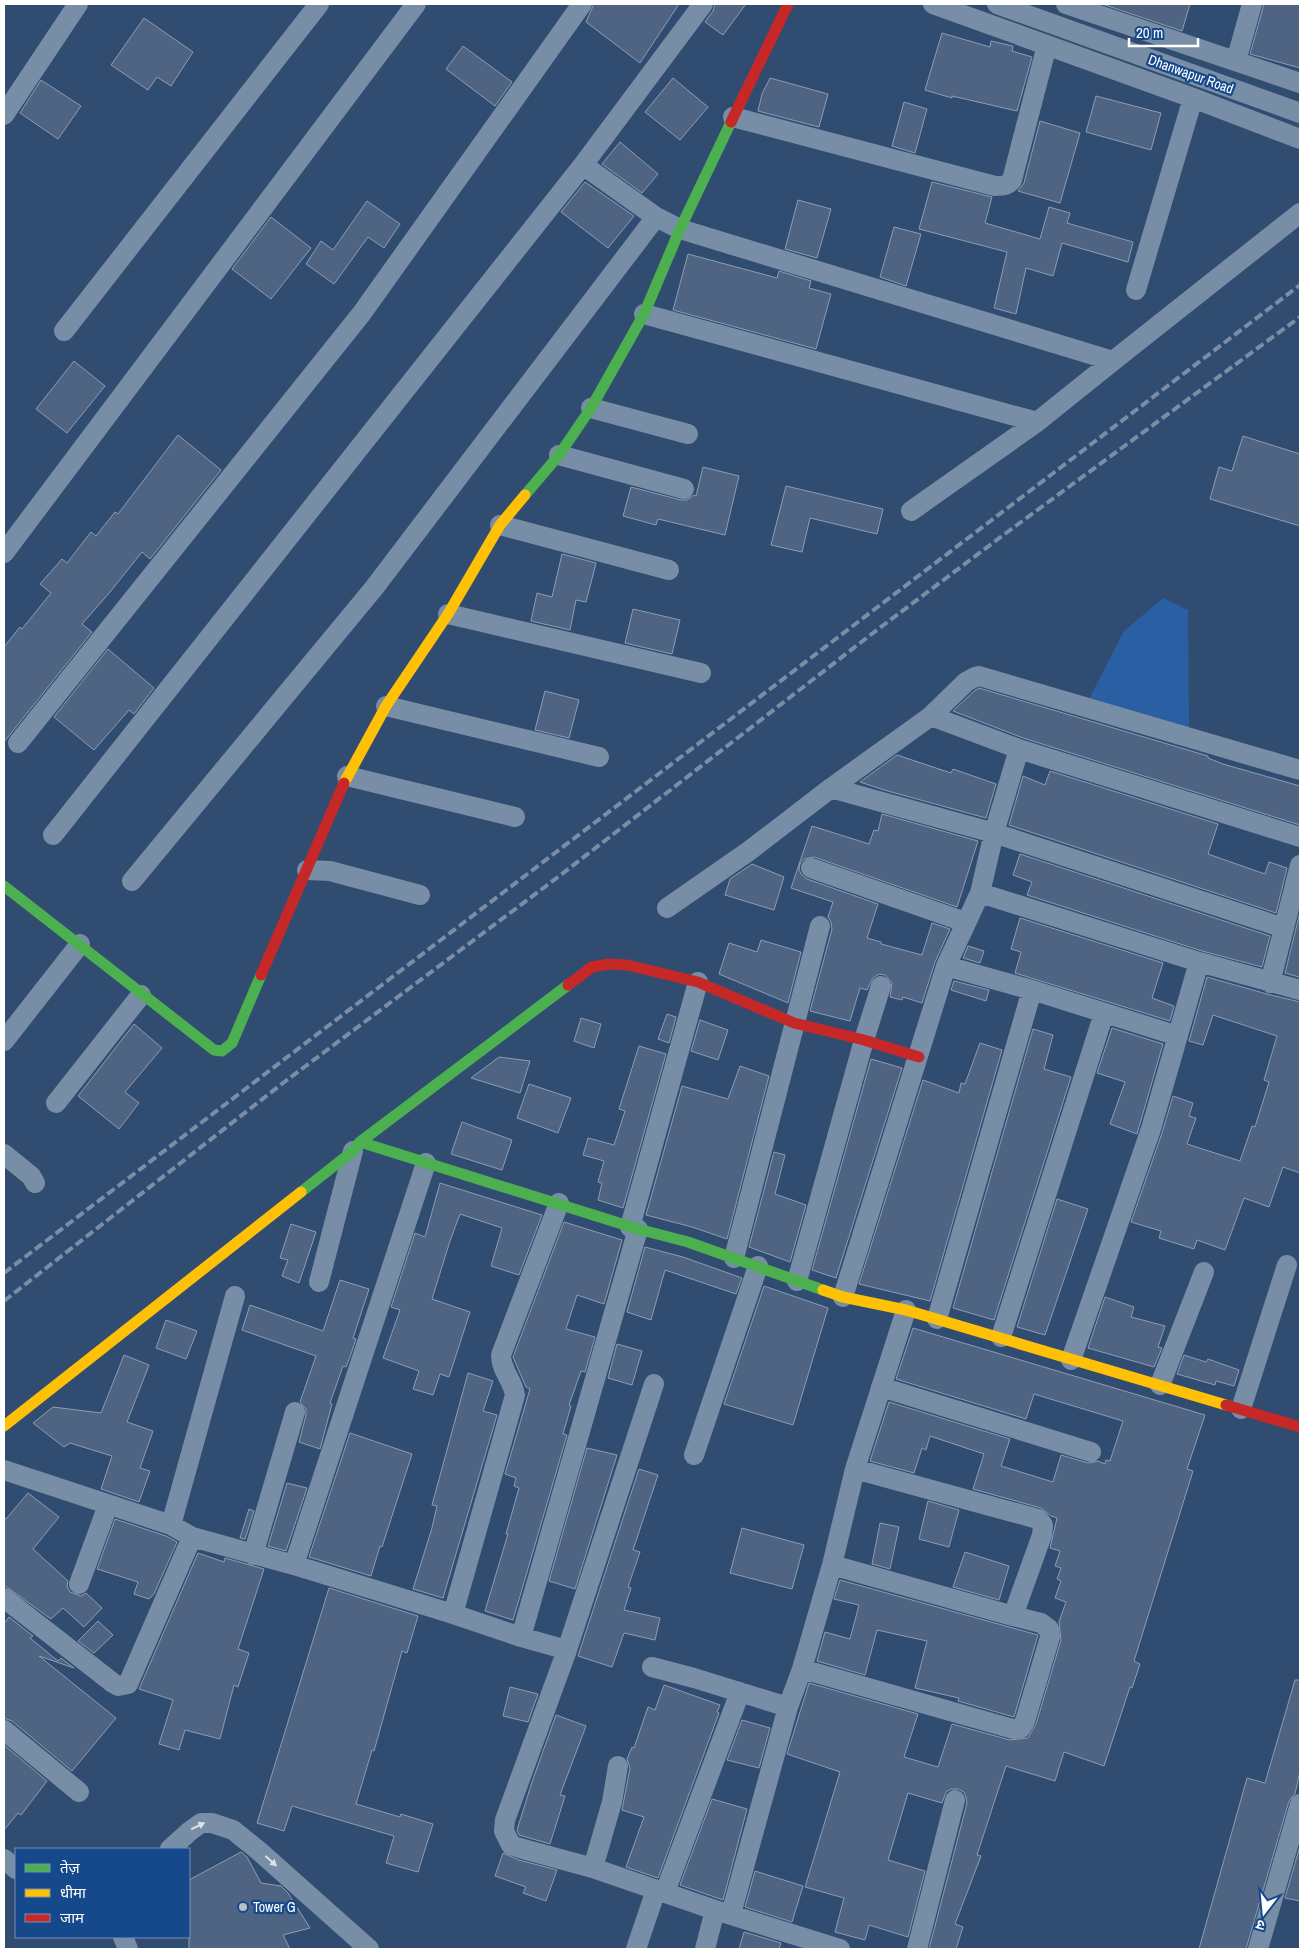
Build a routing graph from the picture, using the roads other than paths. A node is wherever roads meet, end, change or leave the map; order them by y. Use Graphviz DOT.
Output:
graph roads {
  1 [pos="78,4"];
  2 [pos="319,4"];
  3 [pos="416,4"];
  4 [pos="582,4"];
  5 [pos="703,4"];
  6 [pos="788,4"];
  7 [pos="933,4"];
  8 [pos="997,4"];
  9 [pos="1066,4"];
  10 [pos="1252,4"];
  11 [pos="1047,45"];
  12 [pos="1236,61"];
  13 [pos="1300,83"];
  14 [pos="1193,98"];
  15 [pos="1300,113"];
  16 [pos="4,116"];
  17 [pos="734,117"];
  18 [pos="1300,139"];
  19 [pos="582,165"];
  20 [pos="1300,213"];
  21 [pos="656,218"];
  22 [pos="680,229"];
  23 [pos="1136,290"];
  24 [pos="644,314"];
  25 [pos="64,331"];
  26 [pos="1113,361"];
  27 [pos="592,408"];
  28 [pos="1037,422"];
  29 [pos="688,434"];
  30 [pos="559,455"];
  31 [pos="684,489"];
  32 [pos="911,511"];
  33 [pos="500,524"];
  34 [pos="4,553"];
  35 [pos="669,570"];
  36 [pos="448,614"];
  37 [pos="701,673"];
  38 [pos="386,706"];
  39 [pos="931,716"];
  40 [pos="18,743"];
  41 [pos="1019,749"];
  42 [pos="599,757"];
  43 [pos="1300,770"];
  44 [pos="346,776"];
  45 [pos="831,788"];
  46 [pos="515,817"];
  47 [pos="994,833"];
  48 [pos="53,835"];
  49 [pos="1300,837"];
  50 [pos="1300,865"];
  51 [pos="811,868"];
  52 [pos="307,870"];
  53 [pos="132,881"];
  54 [pos="4,887"];
  55 [pos="980,893"];
  56 [pos="420,896"];
  57 [pos="667,908"];
  58 [pos="965,922"];
  59 [pos="820,926"];
  60 [pos="1284,928"];
  61 [pos="80,944"];
  62 [pos="1199,962"];
  63 [pos="946,966"];
  64 [pos="698,982"];
  65 [pos="1270,983"];
  66 [pos="881,986"];
  67 [pos="1032,990"];
  68 [pos="1300,990"];
  69 [pos="142,995"];
  70 [pos="1104,1013"];
  71 [pos="794,1023"];
  72 [pos="1178,1036"];
  73 [pos="864,1040"];
  74 [pos="4,1041"];
  75 [pos="919,1057"];
  76 [pos="56,1103"];
  77 [pos="356,1147"];
  78 [pos="4,1154"];
  79 [pos="426,1163"];
  80 [pos="35,1182"];
  81 [pos="559,1203"];
  82 [pos="634,1228"];
  83 [pos="734,1258"];
  84 [pos="1287,1265"];
  85 [pos="758,1266"];
  86 [pos="1204,1272"];
  87 [pos="797,1281"];
  88 [pos="319,1282"];
  89 [pos="235,1296"];
  90 [pos="843,1297"];
  91 [pos="906,1310"];
  92 [pos="937,1319"];
  93 [pos="1002,1337"];
  94 [pos="1071,1360"];
  95 [pos="654,1384"];
  96 [pos="1160,1385"];
  97 [pos="881,1388"];
  98 [pos="1241,1409"];
  99 [pos="295,1412"];
  100 [pos="4,1426"];
  101 [pos="1300,1427"];
  102 [pos="1090,1452"];
  103 [pos="694,1456"];
  104 [pos="855,1469"];
  105 [pos="4,1470"];
  106 [pos="108,1505"];
  107 [pos="171,1525"];
  108 [pos="192,1536"];
  109 [pos="253,1555"];
  110 [pos="294,1565"];
  111 [pos="832,1565"];
  112 [pos="79,1584"];
  113 [pos="4,1598"];
  114 [pos="453,1614"];
  115 [pos="1013,1616"];
  116 [pos="521,1637"];
  117 [pos="567,1650"];
  118 [pos="652,1667"];
  119 [pos="802,1669"];
  120 [pos="740,1692"];
  121 [pos="788,1707"];
  122 [pos="4,1730"];
  123 [pos="618,1766"];
  124 [pos="79,1792"];
  125 [pos="955,1800"];
  126 [pos="1300,1804"];
  127 [pos="171,1848"];
  128 [pos="4,1859"];
  129 [pos="15,1868"];
  130 [pos="593,1868"];
  131 [pos="660,1891"];
  132 [pos="723,1912"];
  133 [pos="783,1941"];
  134 [pos="369,1949"];
  135 [pos="636,1949"];
  136 [pos="705,1949"];
  137 [pos="840,1949"];
  138 [pos="917,1949"];
  139 [pos="1258,1949"];
  1 -- 16 [label="street"];
  2 -- 25 [label="street"];
  3 -- 34 [label="street"];
  4 -- 40 [label="street"];
  5 -- 19 [label="street"];
  6 -- 17 [label="street"];
  7 -- 11 [label="street"];
  8 -- 15 [label="street, Dhanwapur Road"];
  9 -- 12 [label="street"];
  10 -- 12 [label="street"];
  11 -- 14 [label="street"];
  11 -- 17 [label="street"];
  12 -- 13 [label="street"];
  14 -- 18 [label="street"];
  14 -- 23 [label="street"];
  17 -- 22 [label="street"];
  19 -- 21 [label="street"];
  19 -- 48 [label="street"];
  20 -- 26 [label="street"];
  21 -- 22 [label="street"];
  21 -- 53 [label="street"];
  22 -- 24 [label="street"];
  22 -- 26 [label="street"];
  24 -- 27 [label="street"];
  24 -- 28 [label="street"];
  26 -- 28 [label="street"];
  27 -- 29 [label="street"];
  27 -- 30 [label="street"];
  28 -- 32 [label="street"];
  30 -- 31 [label="street"];
  30 -- 33 [label="street"];
  33 -- 35 [label="street"];
  33 -- 36 [label="street"];
  36 -- 37 [label="street"];
  36 -- 38 [label="street"];
  38 -- 42 [label="street"];
  38 -- 44 [label="street"];
  39 -- 41 [label="street"];
  39 -- 43 [label="street"];
  39 -- 45 [label="street"];
  41 -- 47 [label="street"];
  41 -- 49 [label="street"];
  44 -- 46 [label="street"];
  44 -- 52 [label="street"];
  45 -- 47 [label="street"];
  45 -- 57 [label="street"];
  47 -- 55 [label="street"];
  47 -- 60 [label="street"];
  50 -- 60 [label="street"];
  51 -- 58 [label="street"];
  52 -- 56 [label="street"];
  52 -- 69 [label="street"];
  54 -- 61 [label="street"];
  55 -- 58 [label="street"];
  55 -- 62 [label="street"];
  58 -- 63 [label="street"];
  59 -- 71 [label="street"];
  60 -- 65 [label="street"];
  61 -- 69 [label="street"];
  61 -- 74 [label="street"];
  62 -- 65 [label="street"];
  62 -- 72 [label="street"];
  63 -- 67 [label="street"];
  63 -- 75 [label="street"];
  64 -- 71 [label="street"];
  64 -- 77 [label="street"];
  64 -- 82 [label="street"];
  65 -- 68 [label="street"];
  66 -- 73 [label="street"];
  67 -- 70 [label="street"];
  67 -- 92 [label="street"];
  69 -- 76 [label="street"];
  70 -- 72 [label="street"];
  70 -- 93 [label="street"];
  71 -- 73 [label="street"];
  71 -- 83 [label="street"];
  72 -- 94 [label="street"];
  73 -- 75 [label="street"];
  73 -- 87 [label="street"];
  75 -- 90 [label="street"];
  77 -- 79 [label="street"];
  77 -- 88 [label="street"];
  77 -- 100 [label="street"];
  78 -- 80 [label="street"];
  79 -- 81 [label="street"];
  79 -- 110 [label="street"];
  81 -- 82 [label="street"];
  81 -- 114 [label="street"];
  82 -- 83 [label="street"];
  82 -- 116 [label="street"];
  83 -- 85 [label="street"];
  84 -- 98 [label="street"];
  85 -- 87 [label="street"];
  85 -- 103 [label="street"];
  86 -- 96 [label="street"];
  87 -- 90 [label="street"];
  89 -- 107 [label="street"];
  90 -- 91 [label="street"];
  91 -- 92 [label="street"];
  91 -- 97 [label="street"];
  92 -- 93 [label="street"];
  93 -- 94 [label="street"];
  94 -- 96 [label="street"];
  95 -- 117 [label="street"];
  96 -- 98 [label="street"];
  97 -- 102 [label="street"];
  97 -- 104 [label="street"];
  98 -- 101 [label="street"];
  99 -- 109 [label="street"];
  104 -- 111 [label="street"];
  104 -- 115 [label="street"];
  105 -- 106 [label="street"];
  106 -- 107 [label="street"];
  106 -- 112 [label="street"];
  107 -- 108 [label="street"];
  108 -- 109 [label="street"];
  108 -- 113 [label="street"];
  109 -- 110 [label="street"];
  110 -- 114 [label="street"];
  111 -- 115 [label="street"];
  111 -- 119 [label="street"];
  114 -- 116 [label="street"];
  115 -- 119 [label="street"];
  116 -- 117 [label="street"];
  117 -- 130 [label="street"];
  118 -- 120 [label="street"];
  119 -- 121 [label="street"];
  120 -- 121 [label="street"];
  120 -- 131 [label="street"];
  121 -- 132 [label="street"];
  122 -- 124 [label="street"];
  123 -- 130 [label="street"];
  125 -- 138 [label="street"];
  126 -- 139 [label="street"];
  127 -- 134 [label="street, one-way"];
  128 -- 129 [label="street"];
  130 -- 131 [label="street"];
  131 -- 132 [label="street"];
  131 -- 135 [label="street"];
  132 -- 133 [label="street"];
  132 -- 136 [label="street"];
  133 -- 137 [label="street"];
}
